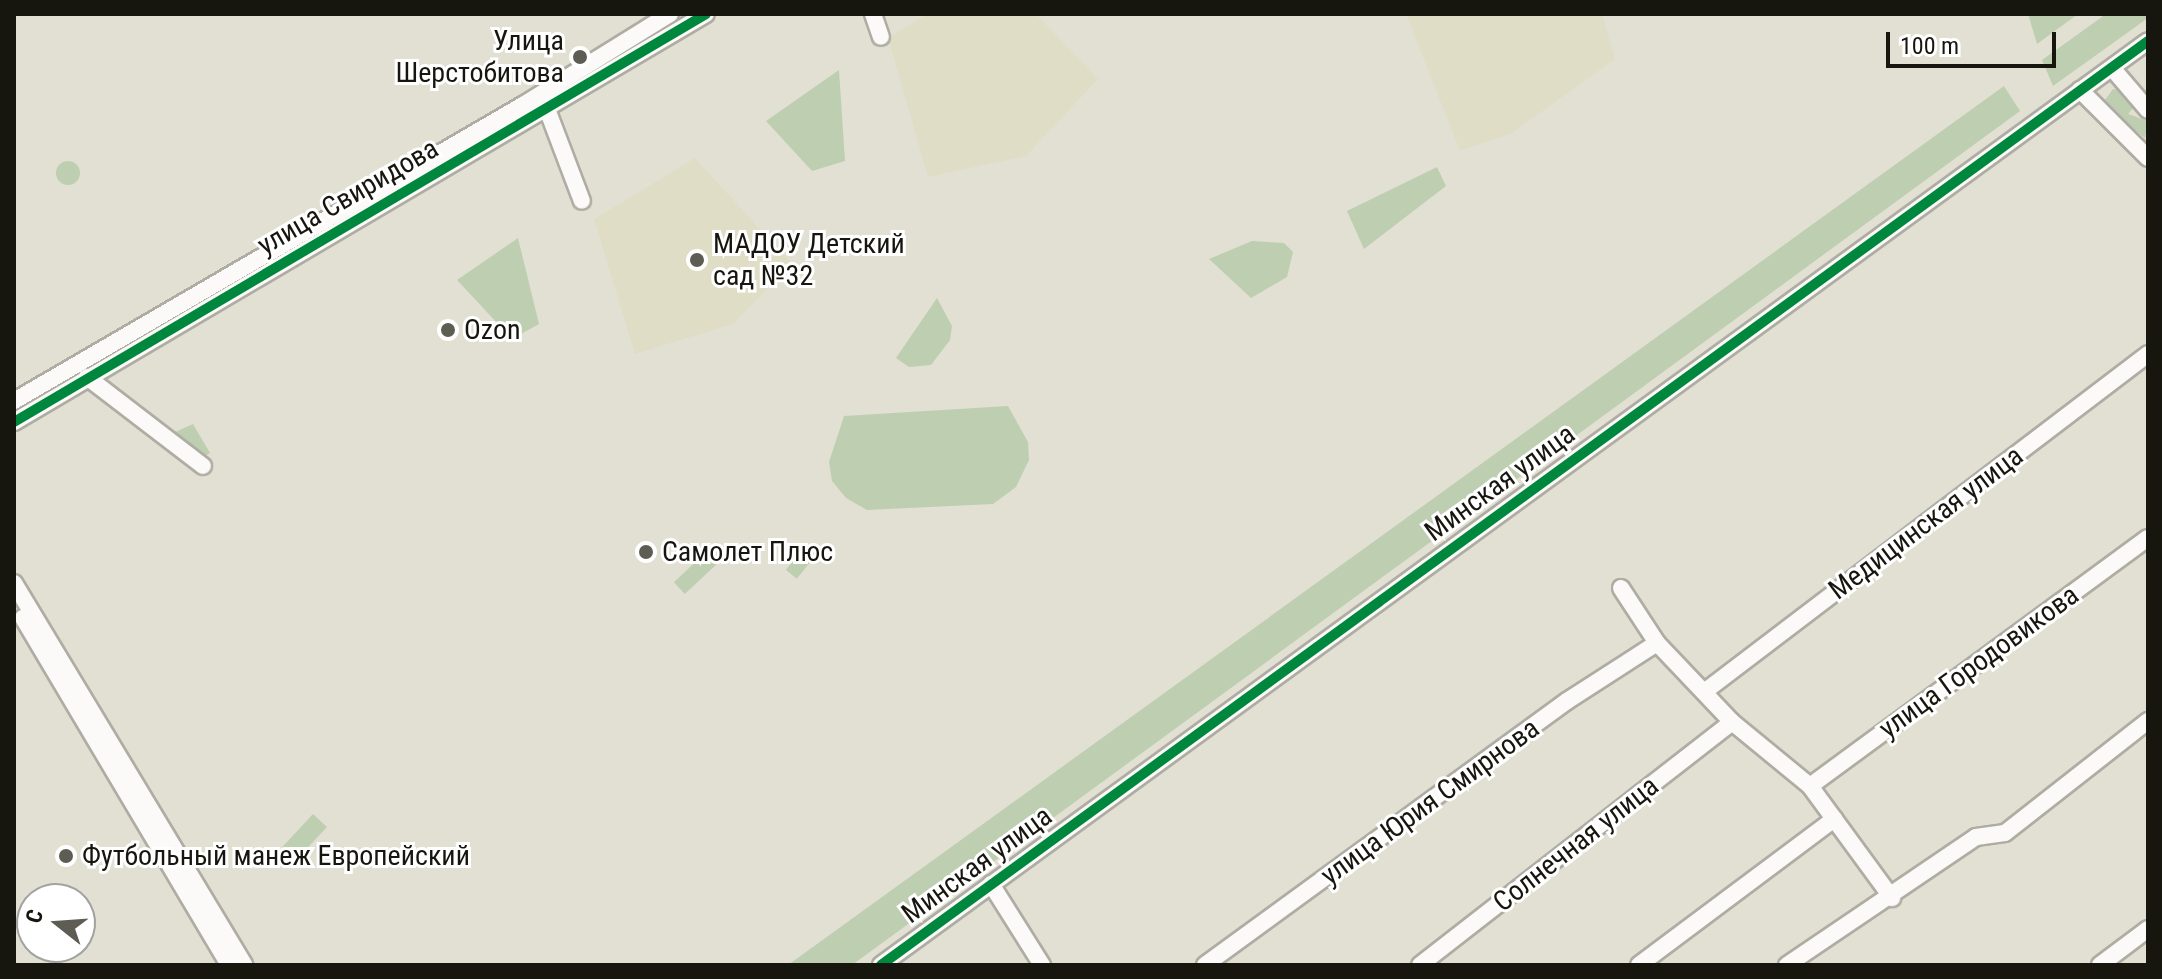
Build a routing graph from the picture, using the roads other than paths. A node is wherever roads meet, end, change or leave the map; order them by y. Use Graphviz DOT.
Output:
graph roads {
  1 [pos="670,14"];
  2 [pos="706,14"];
  3 [pos="873,14"];
  4 [pos="881,37"];
  5 [pos="2148,41"];
  6 [pos="2112,68"];
  7 [pos="2080,90"];
  8 [pos="547,109"];
  9 [pos="2148,110"];
  10 [pos="2148,158"];
  11 [pos="582,201"];
  12 [pos="2148,354"];
  13 [pos="87,377"];
  14 [pos="14,401"];
  15 [pos="14,422"];
  16 [pos="203,466"];
  17 [pos="2148,538"];
  18 [pos="14,583"];
  19 [pos="1621,588"];
  20 [pos="14,603"];
  21 [pos="1657,643"];
  22 [pos="1704,692"];
  23 [pos="2148,721"];
  24 [pos="1732,722"];
  25 [pos="1810,786"];
  26 [pos="1834,819"];
  27 [pos="991,884"];
  28 [pos="1892,898"];
  29 [pos="2148,929"];
  30 [pos="1209,964"];
  31 [pos="229,965"];
  32 [pos="244,965"];
  33 [pos="881,965"];
  34 [pos="1042,965"];
  35 [pos="1420,965"];
  36 [pos="1639,965"];
  37 [pos="1787,965"];
  38 [pos="2100,965"];
  1 -- 14 [label="street, улица Свиридова"];
  2 -- 8 [label="street, улица Свиридова"];
  3 -- 4 [label="street"];
  5 -- 6 [label="street, Минская улица"];
  6 -- 7 [label="street, Минская улица"];
  6 -- 9 [label="street"];
  7 -- 10 [label="street"];
  7 -- 27 [label="street, Минская улица"];
  8 -- 11 [label="street"];
  8 -- 13 [label="street, улица Свиридова"];
  12 -- 22 [label="street, Медицинская улица"];
  13 -- 15 [label="street, улица Свиридова"];
  13 -- 16 [label="street"];
  17 -- 25 [label="street, улица Городовикова"];
  18 -- 32 [label="street"];
  19 -- 21 [label="street"];
  20 -- 31 [label="street"];
  21 -- 22 [label="street"];
  21 -- 30 [label="street, улица Юрия Смирнова"];
  22 -- 24 [label="street"];
  23 -- 28 [label="street"];
  24 -- 25 [label="street"];
  24 -- 35 [label="street, Солнечная улица"];
  25 -- 26 [label="street"];
  26 -- 28 [label="street"];
  26 -- 36 [label="street"];
  27 -- 33 [label="street, Минская улица"];
  27 -- 34 [label="street"];
  28 -- 37 [label="street"];
  29 -- 38 [label="street"];
}
